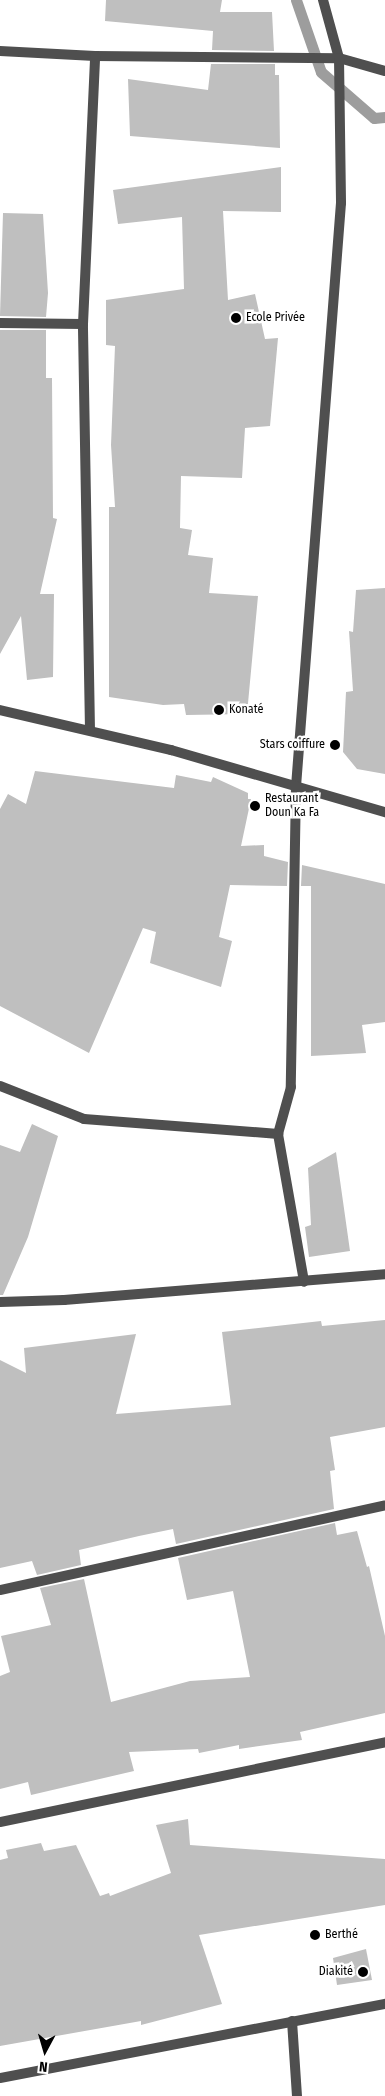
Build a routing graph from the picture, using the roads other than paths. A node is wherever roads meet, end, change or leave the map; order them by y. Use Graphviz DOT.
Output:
graph roads {
  1 [pos="323,0"];
  2 [pos="0,50"];
  3 [pos="95,56"];
  4 [pos="339,58"];
  5 [pos="385,71"];
  6 [pos="0,323"];
  7 [pos="83,324"];
  8 [pos="0,710"];
  9 [pos="90,730"];
  10 [pos="296,786"];
  11 [pos="385,812"];
  12 [pos="0,1086"];
  13 [pos="278,1134"];
  14 [pos="385,1274"];
  15 [pos="304,1282"];
  16 [pos="0,1302"];
  17 [pos="385,1505"];
  18 [pos="0,1590"];
  19 [pos="385,1742"];
  20 [pos="0,1822"];
  21 [pos="385,2004"];
  22 [pos="292,2021"];
  23 [pos="0,2078"];
  24 [pos="298,2096"];
  1 -- 4 [label="street"];
  2 -- 3 [label="street"];
  3 -- 4 [label="street"];
  3 -- 7 [label="street"];
  4 -- 5 [label="street"];
  4 -- 10 [label="street"];
  6 -- 7 [label="street"];
  7 -- 9 [label="street"];
  8 -- 9 [label="street"];
  9 -- 10 [label="street"];
  10 -- 11 [label="street"];
  10 -- 13 [label="street"];
  12 -- 13 [label="street"];
  13 -- 15 [label="street"];
  14 -- 15 [label="street"];
  15 -- 16 [label="street"];
  17 -- 18 [label="street"];
  19 -- 20 [label="street"];
  21 -- 22 [label="street"];
  22 -- 23 [label="street"];
  22 -- 24 [label="street"];
}
